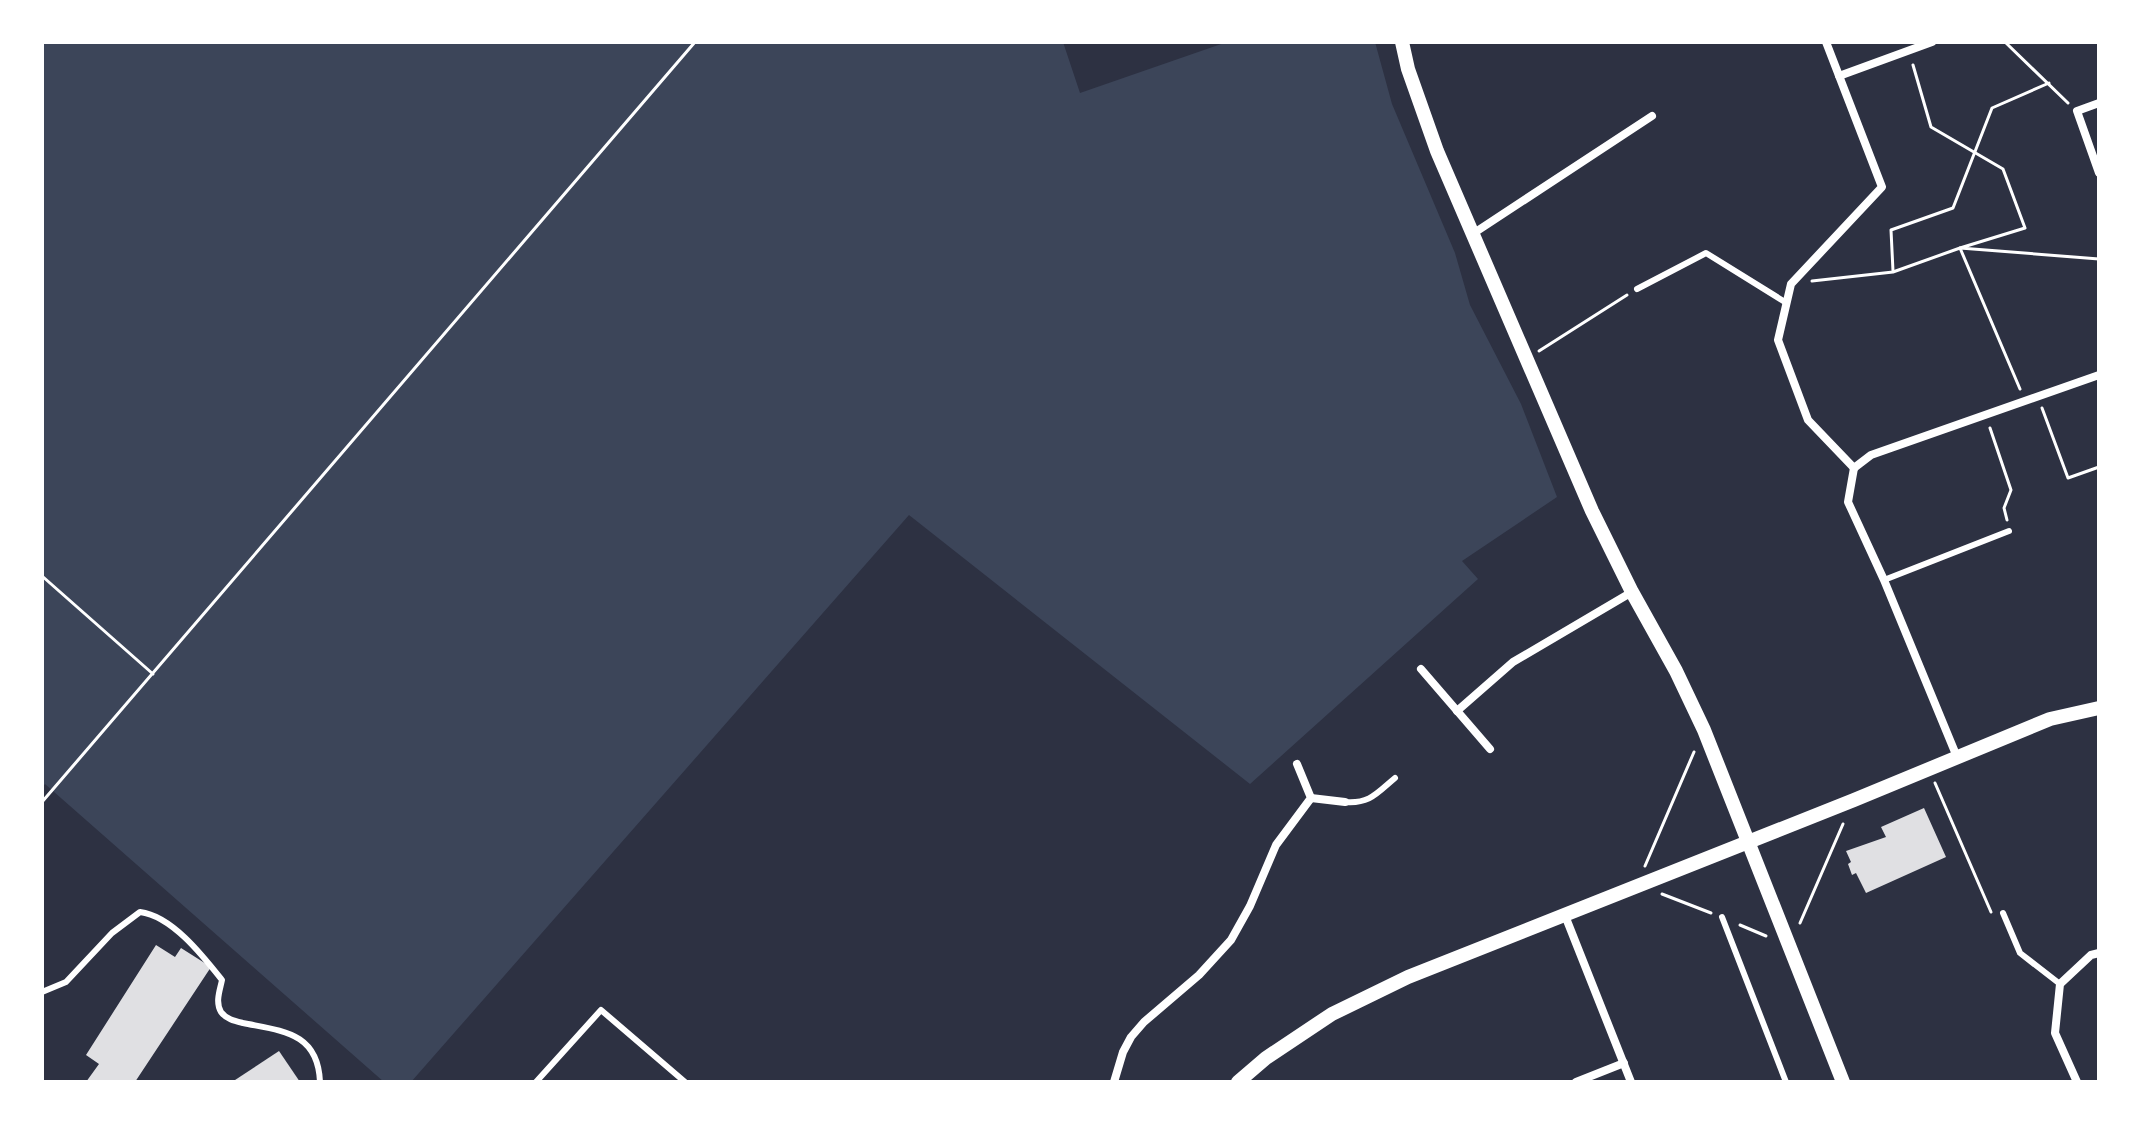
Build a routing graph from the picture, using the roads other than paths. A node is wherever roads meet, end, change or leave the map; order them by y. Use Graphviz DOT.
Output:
graph roads {
  1 [pos="1402,42"];
  2 [pos="1826,42"];
  3 [pos="1932,42"];
  4 [pos="1839,76"];
  5 [pos="2099,103"];
  6 [pos="1652,116"];
  7 [pos="2099,173"];
  8 [pos="1474,233"];
  9 [pos="1637,289"];
  10 [pos="1785,302"];
  11 [pos="2099,375"];
  12 [pos="1854,468"];
  13 [pos="2009,531"];
  14 [pos="1884,580"];
  15 [pos="1632,592"];
  16 [pos="1421,669"];
  17 [pos="2099,708"];
  18 [pos="1457,711"];
  19 [pos="1490,749"];
  20 [pos="1957,757"];
  21 [pos="1297,764"];
  22 [pos="1395,778"];
  23 [pos="1311,798"];
  24 [pos="1345,802"];
  25 [pos="1748,840"];
  26 [pos="1564,913"];
  27 [pos="2003,913"];
  28 [pos="1722,917"];
  29 [pos="2099,953"];
  30 [pos="2060,984"];
  31 [pos="42,992"];
  32 [pos="1624,1063"];
  33 [pos="320,1082"];
  34 [pos="536,1082"];
  35 [pos="685,1082"];
  36 [pos="1114,1082"];
  37 [pos="1238,1082"];
  38 [pos="1576,1082"];
  39 [pos="1631,1082"];
  40 [pos="1786,1082"];
  41 [pos="1843,1082"];
  42 [pos="2077,1082"];
  1 -- 8 [label="street"];
  2 -- 4 [label="street"];
  3 -- 4 [label="street"];
  4 -- 10 [label="street"];
  5 -- 7 [label="street"];
  6 -- 8 [label="street"];
  8 -- 15 [label="street"];
  9 -- 10 [label="lane"];
  10 -- 12 [label="street"];
  11 -- 12 [label="street"];
  12 -- 14 [label="street"];
  13 -- 14 [label="lane"];
  14 -- 20 [label="street"];
  15 -- 18 [label="street"];
  15 -- 25 [label="street"];
  16 -- 18 [label="street"];
  17 -- 20 [label="street"];
  18 -- 19 [label="street"];
  20 -- 25 [label="street"];
  21 -- 23 [label="street"];
  22 -- 24 [label="lane"];
  23 -- 24 [label="street"];
  23 -- 36 [label="street"];
  25 -- 26 [label="street"];
  25 -- 41 [label="street"];
  26 -- 32 [label="street"];
  26 -- 37 [label="street"];
  27 -- 30 [label="lane"];
  28 -- 40 [label="lane"];
  29 -- 30 [label="street"];
  30 -- 42 [label="street"];
  31 -- 33 [label="lane"];
  32 -- 38 [label="street"];
  32 -- 39 [label="street"];
  34 -- 35 [label="lane"];
}
